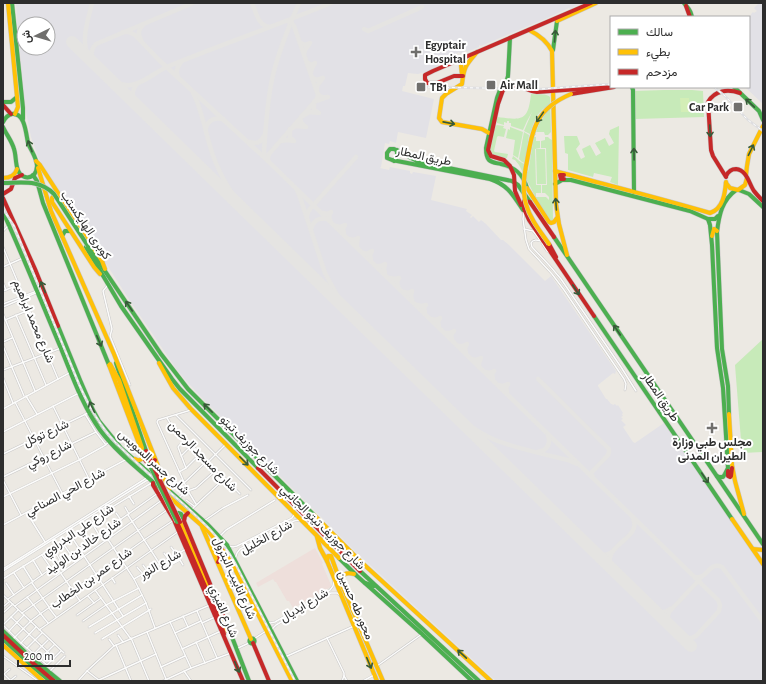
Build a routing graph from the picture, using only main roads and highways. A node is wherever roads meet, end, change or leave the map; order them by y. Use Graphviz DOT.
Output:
graph roads {
  1 [pos="8,3"];
  2 [pos="12,3"];
  3 [pos="591,3"];
  4 [pos="596,3"];
  5 [pos="685,5"];
  6 [pos="565,15"];
  7 [pos="691,16"];
  8 [pos="556,20"];
  9 [pos="529,30"];
  10 [pos="510,38"];
  11 [pos="477,52"];
  12 [pos="552,52"];
  13 [pos="462,58"];
  14 [pos="462,75"];
  15 [pos="610,87"];
  16 [pos="610,87"];
  17 [pos="632,88"];
  18 [pos="731,88"];
  19 [pos="553,92"];
  20 [pos="17,97"];
  21 [pos="3,102"];
  22 [pos="3,105"];
  23 [pos="759,111"];
  24 [pos="13,114"];
  25 [pos="763,115"];
  26 [pos="23,119"];
  27 [pos="763,120"];
  28 [pos="3,122"];
  29 [pos="763,126"];
  30 [pos="3,127"];
  31 [pos="762,131"];
  32 [pos="489,134"];
  33 [pos="397,150"];
  34 [pos="412,158"];
  35 [pos="36,161"];
  36 [pos="394,161"];
  37 [pos="408,163"];
  38 [pos="423,165"];
  39 [pos="510,166"];
  40 [pos="17,167"];
  41 [pos="38,167"];
  42 [pos="555,171"];
  43 [pos="22,175"];
  44 [pos="33,175"];
  45 [pos="569,175"];
  46 [pos="746,176"];
  47 [pos="3,178"];
  48 [pos="490,178"];
  49 [pos="726,179"];
  50 [pos="571,180"];
  51 [pos="514,182"];
  52 [pos="3,184"];
  53 [pos="555,184"];
  54 [pos="738,190"];
  55 [pos="634,192"];
  56 [pos="3,194"];
  57 [pos="59,195"];
  58 [pos="640,196"];
  59 [pos="646,197"];
  60 [pos="3,198"];
  61 [pos="763,201"];
  62 [pos="530,202"];
  63 [pos="763,207"];
  64 [pos="524,211"];
  65 [pos="3,212"];
  66 [pos="720,214"];
  67 [pos="557,216"];
  68 [pos="708,219"];
  69 [pos="717,231"];
  70 [pos="71,232"];
  71 [pos="62,236"];
  72 [pos="712,238"];
  73 [pos="567,256"];
  74 [pos="563,269"];
  75 [pos="106,272"];
  76 [pos="101,274"];
  77 [pos="43,304"];
  78 [pos="50,304"];
  79 [pos="45,309"];
  80 [pos="114,352"];
  81 [pos="156,358"];
  82 [pos="80,380"];
  83 [pos="75,382"];
  84 [pos="82,386"];
  85 [pos="78,391"];
  86 [pos="120,449"];
  87 [pos="144,453"];
  88 [pos="135,459"];
  89 [pos="155,460"];
  90 [pos="732,465"];
  91 [pos="728,468"];
  92 [pos="717,476"];
  93 [pos="150,479"];
  94 [pos="169,489"];
  95 [pos="192,508"];
  96 [pos="745,518"];
  97 [pos="179,521"];
  98 [pos="203,523"];
  99 [pos="317,536"];
  100 [pos="763,544"];
  101 [pos="222,548"];
  102 [pos="753,549"];
  103 [pos="763,550"];
  104 [pos="327,561"];
  105 [pos="218,562"];
  106 [pos="763,564"];
  107 [pos="357,576"];
  108 [pos="341,583"];
  109 [pos="365,583"];
  110 [pos="376,586"];
  111 [pos="3,631"];
  112 [pos="3,635"];
  113 [pos="224,638"];
  114 [pos="3,639"];
  115 [pos="12,640"];
  116 [pos="3,645"];
  117 [pos="43,681"];
  118 [pos="50,681"];
  119 [pos="54,681"];
  120 [pos="60,681"];
  121 [pos="242,681"];
  122 [pos="248,681"];
  123 [pos="269,681"];
  124 [pos="292,681"];
  125 [pos="297,681"];
  126 [pos="377,681"];
  127 [pos="383,681"];
  128 [pos="472,681"];
  129 [pos="479,681"];
  130 [pos="491,681"];
  1 -- 20 [label="main road"];
  2 -- 26 [label="main road"];
  3 -- 6 [label="main road"];
  4 -- 6 [label="main road"];
  5 -- 7 [label="main road"];
  6 -- 8 [label="main road"];
  8 -- 9 [label="main road"];
  12 -- 8 [label="main road, one-way"];
  9 -- 10 [label="main road"];
  9 -- 12 [label="main road"];
  10 -- 11 [label="main road"];
  10 -- 32 [label="main road"];
  11 -- 13 [label="main road"];
  11 -- 14 [label="main road"];
  12 -- 19 [label="main road"];
  13 -- 14 [label="main road"];
  13 -- 14 [label="main road"];
  14 -- 32 [label="main road, one-way"];
  15 -- 19 [label="main road"];
  16 -- 74 [label="main road, one-way, bridge"];
  55 -- 17 [label="main road, one-way"];
  23 -- 18 [label="main road, one-way"];
  18 -- 49 [label="main road, one-way"];
  19 -- 39 [label="main road"];
  19 -- 42 [label="main road"];
  20 -- 21 [label="main road"];
  20 -- 24 [label="main road"];
  22 -- 24 [label="main road"];
  23 -- 25 [label="main road"];
  23 -- 27 [label="main road"];
  24 -- 26 [label="main road"];
  24 -- 28 [label="main road"];
  35 -- 26 [label="main road, one-way"];
  29 -- 31 [label="main road"];
  30 -- 40 [label="main road"];
  46 -- 31 [label="main road, one-way"];
  32 -- 39 [label="main road"];
  33 -- 34 [label="main road, طريق المطار"];
  33 -- 36 [label="main road"];
  33 -- 36 [label="main road, طريق المطار"];
  34 -- 37 [label="main road"];
  34 -- 38 [label="main road, طريق المطار"];
  35 -- 41 [label="main road"];
  35 -- 57 [label="main road, شارع جوزيف تيتو"];
  36 -- 37 [label="main road, طريق المطار"];
  37 -- 38 [label="main road, طريق المطار"];
  38 -- 48 [label="main road, طريق المطار"];
  39 -- 51 [label="main road"];
  39 -- 67 [label="main road"];
  40 -- 43 [label="main road"];
  40 -- 47 [label="main road"];
  41 -- 44 [label="main road"];
  41 -- 71 [label="main road"];
  42 -- 45 [label="main road"];
  42 -- 53 [label="main road"];
  43 -- 44 [label="main road"];
  43 -- 56 [label="main road"];
  44 -- 87 [label="main road, one-way"];
  45 -- 50 [label="main road"];
  45 -- 55 [label="main road"];
  46 -- 49 [label="main road"];
  46 -- 54 [label="main road"];
  46 -- 61 [label="main road"];
  48 -- 51 [label="main road, طريق المطار"];
  48 -- 64 [label="main road, طريق المطار"];
  49 -- 54 [label="main road"];
  49 -- 59 [label="main road"];
  50 -- 53 [label="main road"];
  50 -- 58 [label="main road"];
  51 -- 62 [label="main road, طريق المطار"];
  51 -- 64 [label="main road"];
  52 -- 75 [label="main road, كوبرى الهايكستب, bridge"];
  52 -- 76 [label="main road, كوبرى الهايكستب, bridge"];
  67 -- 53 [label="main road, one-way"];
  54 -- 63 [label="main road"];
  54 -- 66 [label="main road"];
  55 -- 58 [label="main road"];
  57 -- 70 [label="main road, شارع جوزيف تيتو"];
  57 -- 75 [label="main road, شارع جوزيف تيتو"];
  58 -- 59 [label="main road"];
  59 -- 68 [label="main road"];
  78 -- 60 [label="main road, شارع جسر السويس, one-way"];
  62 -- 64 [label="main road"];
  62 -- 73 [label="main road, طريق المطار"];
  64 -- 74 [label="main road, طريق المطار"];
  65 -- 77 [label="main road, شارع جسر السويس"];
  66 -- 68 [label="main road"];
  66 -- 69 [label="main road"];
  67 -- 73 [label="main road"];
  68 -- 72 [label="main road"];
  69 -- 72 [label="main road"];
  69 -- 90 [label="main road"];
  70 -- 71 [label="main road"];
  70 -- 76 [label="main road, شارع جوزيف تيتو"];
  71 -- 80 [label="main road"];
  72 -- 91 [label="main road"];
  92 -- 73 [label="main road, طريق المطار, one-way"];
  74 -- 102 [label="main road, طريق المطار, one-way"];
  130 -- 75 [label="main road, شارع جوزيف تيتو, one-way"];
  76 -- 81 [label="main road, شارع جوزيف تيتو"];
  77 -- 78 [label="main road"];
  77 -- 79 [label="main road, شارع جسر السويس"];
  78 -- 79 [label="main road"];
  78 -- 82 [label="main road, شارع جسر السويس"];
  79 -- 83 [label="main road, شارع جسر السويس"];
  80 -- 87 [label="main road"];
  80 -- 89 [label="main road"];
  81 -- 99 [label="main road, شارع جوزيف تيتو الجانبي, one-way"];
  81 -- 110 [label="main road, شارع جوزيف تيتو"];
  82 -- 83 [label="main road"];
  82 -- 84 [label="main road, شارع جسر السويس"];
  83 -- 85 [label="main road, شارع جسر السويس"];
  84 -- 85 [label="main road"];
  86 -- 84 [label="main road, شارع جسر السويس, one-way"];
  85 -- 86 [label="main road, شارع جسر السويس"];
  86 -- 88 [label="main road, شارع جسر السويس"];
  86 -- 93 [label="main road, شارع جسر السويس"];
  87 -- 88 [label="main road"];
  87 -- 89 [label="main road"];
  87 -- 97 [label="main road, bridge"];
  88 -- 94 [label="main road, شارع جسر السويس"];
  89 -- 94 [label="main road"];
  90 -- 91 [label="main road"];
  90 -- 96 [label="main road"];
  91 -- 92 [label="main road"];
  92 -- 96 [label="main road, طريق المطار"];
  93 -- 95 [label="main road, شارع جسر السويس"];
  93 -- 97 [label="main road"];
  94 -- 95 [label="main road, شارع جسر السويس"];
  95 -- 97 [label="main road"];
  95 -- 98 [label="main road, شارع جسر السويس"];
  96 -- 100 [label="main road, طريق المطار"];
  97 -- 113 [label="main road"];
  97 -- 113 [label="main road, شارع الفيزي"];
  97 -- 122 [label="main road"];
  98 -- 101 [label="main road, شارع جسر السويس"];
  98 -- 105 [label="main road, شارع انابيب البترول"];
  98 -- 125 [label="main road, شارع جسر السويس"];
  99 -- 104 [label="main road, محور طه حسين"];
  99 -- 107 [label="main road, شارع جوزيف تيتو الجانبي"];
  101 -- 105 [label="main road"];
  101 -- 124 [label="main road, شارع جسر السويس"];
  102 -- 103 [label="main road"];
  102 -- 106 [label="main road, طريق المطار"];
  104 -- 108 [label="main road"];
  104 -- 126 [label="main road, محور طه حسين, one-way"];
  105 -- 123 [label="main road, شارع انابيب البترول"];
  107 -- 108 [label="main road, محور طه حسين"];
  107 -- 109 [label="main road, شارع جوزيف تيتو الجانبي"];
  108 -- 127 [label="main road, محور طه حسين"];
  109 -- 110 [label="main road"];
  109 -- 128 [label="main road, شارع جوزيف تيتو الجانبي"];
  110 -- 129 [label="main road, شارع جوزيف تيتو"];
  111 -- 115 [label="main road"];
  112 -- 115 [label="main road"];
  113 -- 121 [label="main road, شارع الفيزي, one-way"];
  114 -- 118 [label="main road"];
  115 -- 119 [label="main road"];
  115 -- 120 [label="main road"];
  116 -- 117 [label="main road"];
}
